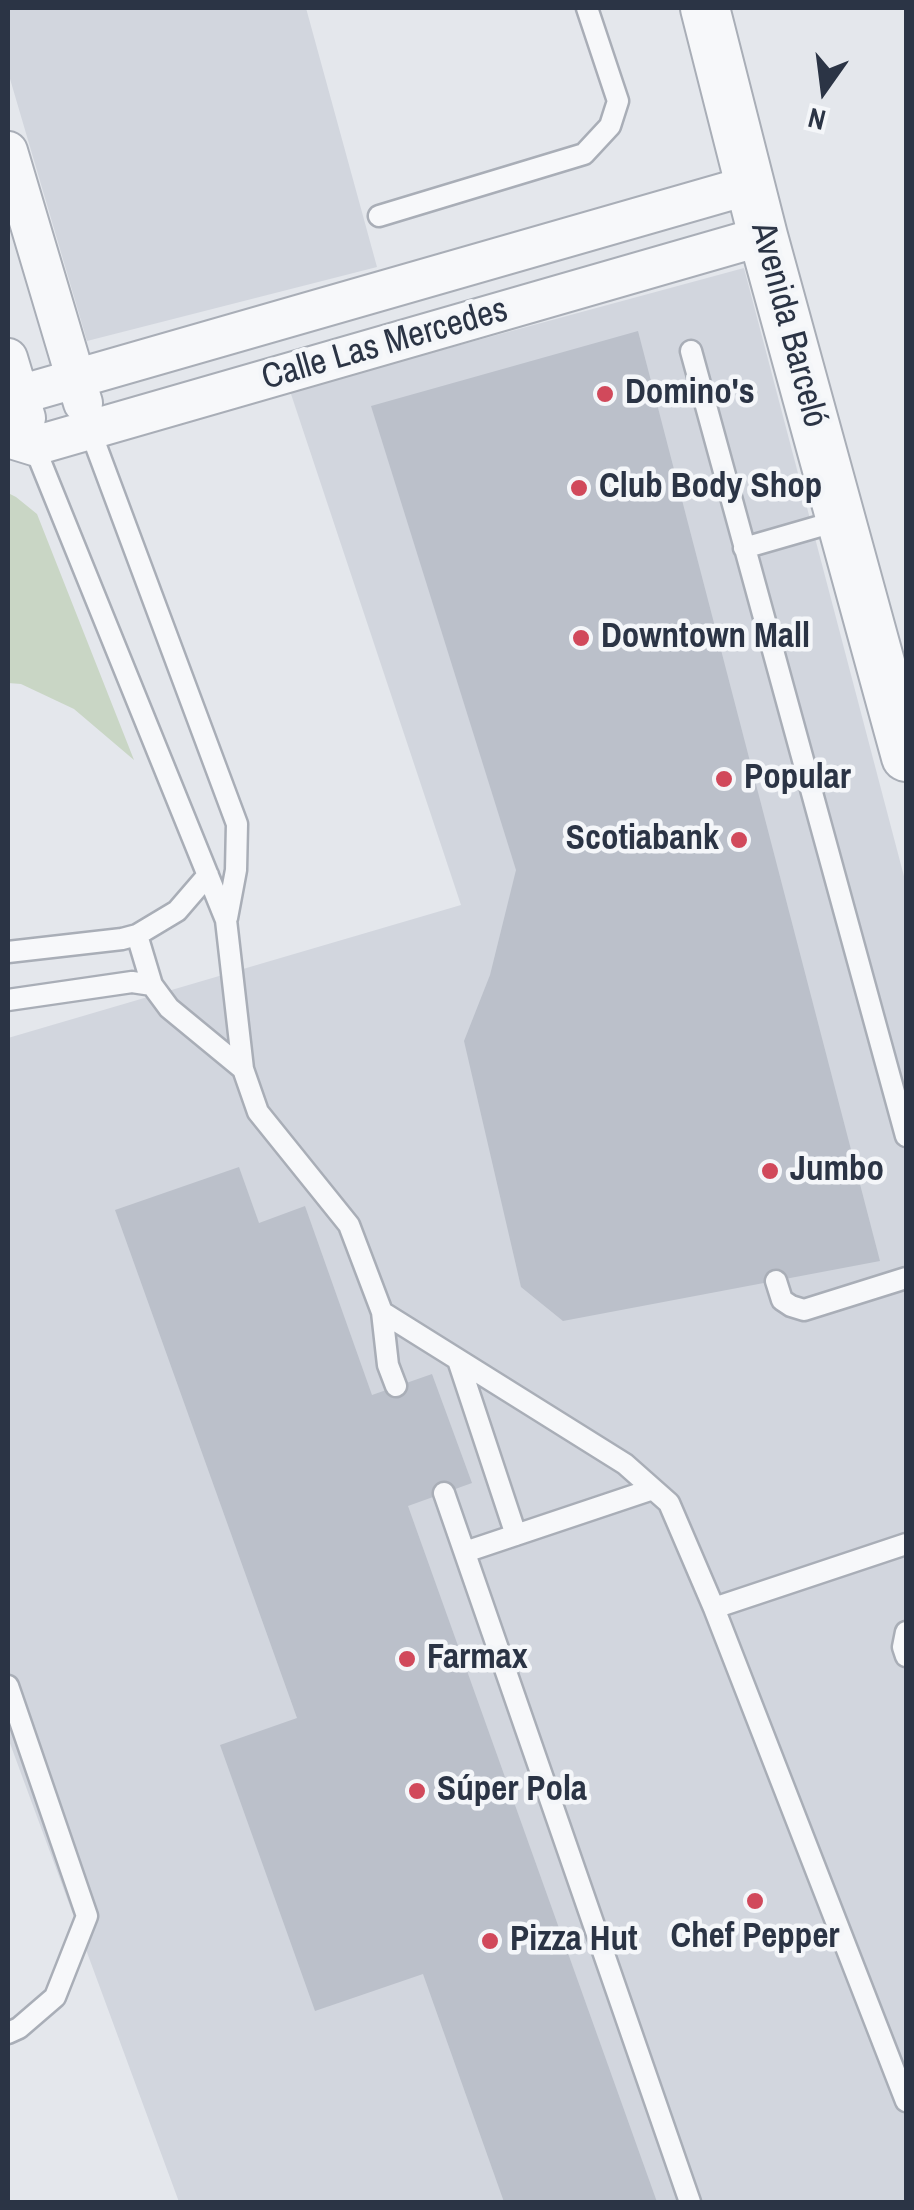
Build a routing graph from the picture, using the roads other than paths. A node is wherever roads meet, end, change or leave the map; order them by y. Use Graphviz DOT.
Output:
graph roads {
  1 [pos="588,8"];
  2 [pos="705,8"];
  3 [pos="8,151"];
  4 [pos="750,185"];
  5 [pos="379,216"];
  6 [pos="763,236"];
  7 [pos="690,351"];
  8 [pos="8,358"];
  9 [pos="76,380"];
  10 [pos="13,400"];
  11 [pos="90,430"];
  12 [pos="21,442"];
  13 [pos="841,520"];
  14 [pos="744,548"];
  15 [pos="906,758"];
  16 [pos="208,875"];
  17 [pos="226,920"];
  18 [pos="137,934"];
  19 [pos="8,952"];
  20 [pos="152,985"];
  21 [pos="8,1000"];
  22 [pos="906,1046"];
  23 [pos="883,1052"];
  24 [pos="243,1070"];
  25 [pos="906,1136"];
  26 [pos="906,1278"];
  27 [pos="776,1281"];
  28 [pos="382,1312"];
  29 [pos="458,1360"];
  30 [pos="396,1386"];
  31 [pos="653,1490"];
  32 [pos="444,1493"];
  33 [pos="516,1534"];
  34 [pos="906,1544"];
  35 [pos="464,1552"];
  36 [pos="714,1608"];
  37 [pos="906,1632"];
  38 [pos="906,1656"];
  39 [pos="8,1686"];
  40 [pos="8,2033"];
  41 [pos="906,2102"];
  42 [pos="690,2202"];
  1 -- 5 [label="lane"];
  2 -- 4 [label="street, Avenida Barceló"];
  3 -- 9 [label="street"];
  4 -- 6 [label="street, Avenida Barceló"];
  4 -- 9 [label="street, Calle Las Mercedes"];
  6 -- 11 [label="street, Calle Las Mercedes"];
  6 -- 13 [label="street, Avenida Barceló"];
  7 -- 14 [label="lane"];
  8 -- 10 [label="street"];
  9 -- 10 [label="street, Calle Las Mercedes"];
  9 -- 11 [label="street"];
  10 -- 12 [label="street"];
  11 -- 12 [label="street, Calle Las Mercedes"];
  11 -- 17 [label="lane"];
  12 -- 16 [label="lane"];
  13 -- 14 [label="lane"];
  13 -- 15 [label="street, Avenida Barceló"];
  14 -- 23 [label="lane"];
  16 -- 17 [label="lane"];
  16 -- 18 [label="lane"];
  17 -- 24 [label="lane"];
  18 -- 19 [label="lane"];
  18 -- 20 [label="lane"];
  20 -- 21 [label="lane"];
  20 -- 24 [label="lane"];
  22 -- 23 [label="lane"];
  23 -- 25 [label="lane"];
  24 -- 28 [label="lane"];
  26 -- 27 [label="lane"];
  28 -- 29 [label="lane"];
  28 -- 30 [label="lane"];
  29 -- 31 [label="lane"];
  29 -- 33 [label="lane"];
  31 -- 33 [label="lane"];
  31 -- 36 [label="lane"];
  32 -- 35 [label="lane"];
  33 -- 35 [label="lane"];
  34 -- 36 [label="lane"];
  35 -- 42 [label="lane"];
  36 -- 41 [label="lane"];
  37 -- 38 [label="lane"];
  39 -- 40 [label="lane"];
}
